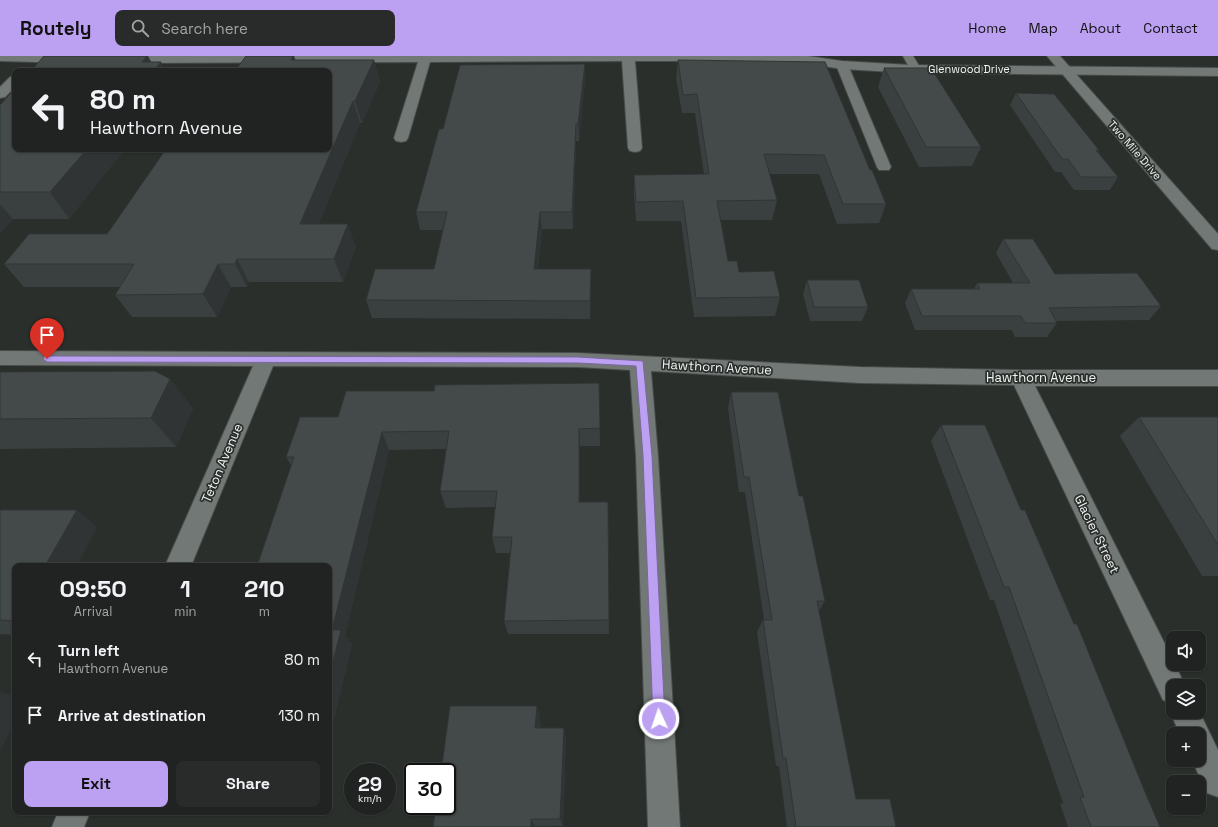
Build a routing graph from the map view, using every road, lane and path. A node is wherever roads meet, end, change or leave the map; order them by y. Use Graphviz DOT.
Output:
graph roads {
  1 [pos="636,56"];
  2 [pos="908,56"];
  3 [pos="1053,56"];
  4 [pos="0,57"];
  5 [pos="231,58"];
  6 [pos="424,58"];
  7 [pos="39,59"];
  8 [pos="85,59"];
  9 [pos="108,59"];
  10 [pos="842,65"];
  11 [pos="29,68"];
  12 [pos="224,68"];
  13 [pos="915,69"];
  14 [pos="1066,71"];
  15 [pos="1218,72"];
  16 [pos="12,83"];
  17 [pos="0,94"];
  18 [pos="401,138"];
  19 [pos="635,148"];
  20 [pos="884,167"];
  21 [pos="1218,245"];
  22 [pos="0,358"];
  23 [pos="266,359"];
  24 [pos="640,363"];
  25 [pos="1021,378"];
  26 [pos="1218,378"];
  27 [pos="179,563"];
  28 [pos="1168,679"];
  29 [pos="1206,757"];
  30 [pos="1218,782"];
  31 [pos="73,815"];
  32 [pos="68,827"];
  33 [pos="664,827"];
  1 -- 6 [label="street, Glenwood Drive"];
  1 -- 10 [label="street, Glenwood Drive"];
  1 -- 19 [label="street"];
  2 -- 13 [label="lane"];
  3 -- 14 [label="street, Two Mile Drive"];
  4 -- 7 [label="street"];
  5 -- 6 [label="street, Glenwood Drive"];
  5 -- 9 [label="street, Glenwood Drive"];
  5 -- 12 [label="street"];
  6 -- 18 [label="street"];
  7 -- 8 [label="street"];
  7 -- 11 [label="street"];
  10 -- 13 [label="street, Glenwood Drive"];
  10 -- 20 [label="lane"];
  13 -- 14 [label="street, Glenwood Drive"];
  14 -- 15 [label="street, Glenwood Drive"];
  14 -- 21 [label="street, Two Mile Drive"];
  16 -- 17 [label="street"];
  22 -- 23 [label="street, Hawthorn Avenue"];
  23 -- 24 [label="street, Hawthorn Avenue"];
  23 -- 27 [label="street, Teton Avenue"];
  24 -- 25 [label="street, Hawthorn Avenue"];
  24 -- 33 [label="street"];
  25 -- 26 [label="street, Hawthorn Avenue"];
  25 -- 28 [label="street, Glacier Street"];
  29 -- 30 [label="street"];
  31 -- 32 [label="street"];
}
